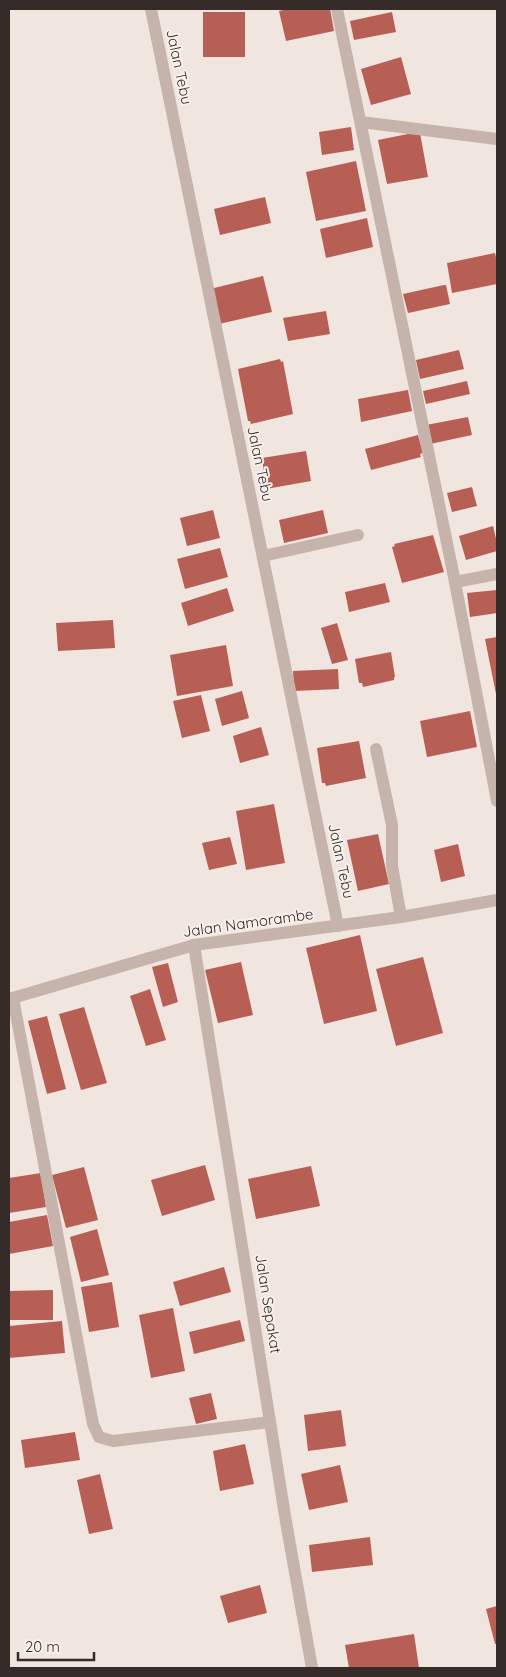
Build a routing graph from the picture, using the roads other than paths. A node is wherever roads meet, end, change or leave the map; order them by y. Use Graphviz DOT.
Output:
graph roads {
  1 [pos="151,9"];
  2 [pos="337,9"];
  3 [pos="360,122"];
  4 [pos="497,139"];
  5 [pos="358,535"];
  6 [pos="262,556"];
  7 [pos="497,574"];
  8 [pos="455,582"];
  9 [pos="376,749"];
  10 [pos="497,801"];
  11 [pos="497,900"];
  12 [pos="401,917"];
  13 [pos="338,926"];
  14 [pos="194,945"];
  15 [pos="11,998"];
  16 [pos="270,1422"];
  17 [pos="312,1668"];
  1 -- 6 [label="street, Jalan Tebu"];
  2 -- 3 [label="street"];
  3 -- 4 [label="street"];
  3 -- 8 [label="street"];
  5 -- 6 [label="street"];
  6 -- 13 [label="street, Jalan Tebu"];
  7 -- 8 [label="street"];
  8 -- 10 [label="street"];
  9 -- 12 [label="street"];
  11 -- 12 [label="street, Jalan Namorambe"];
  12 -- 13 [label="street, Jalan Namorambe"];
  13 -- 14 [label="street, Jalan Namorambe"];
  14 -- 15 [label="street, Jalan Namorambe"];
  14 -- 16 [label="street, Jalan Sepakat"];
  15 -- 16 [label="street"];
  16 -- 17 [label="street, Jalan Sepakat"];
}
